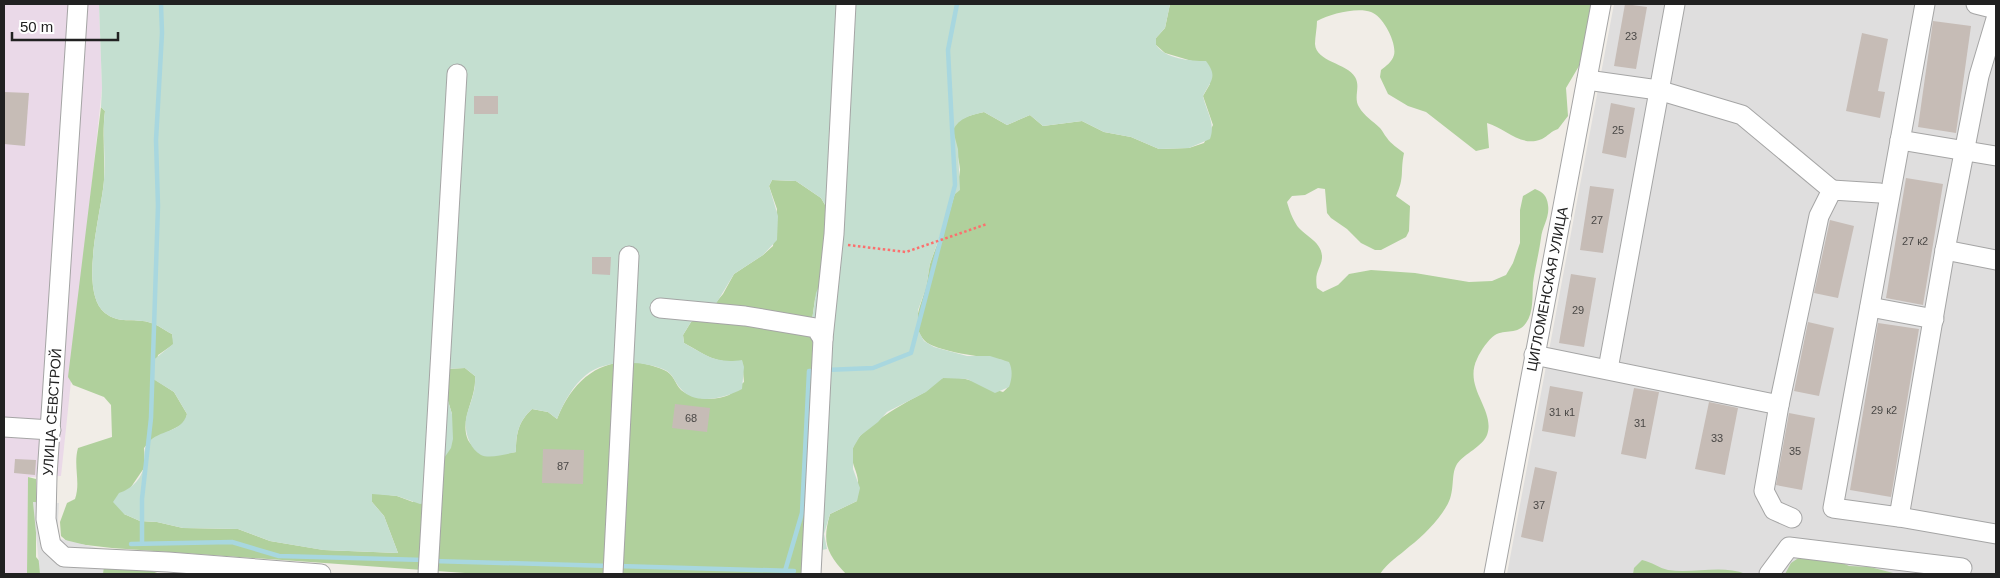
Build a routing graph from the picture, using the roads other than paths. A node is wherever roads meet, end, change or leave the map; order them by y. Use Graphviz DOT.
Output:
graph roads {
  1 [pos="74,4"];
  2 [pos="78,4"];
  3 [pos="846,4"];
  4 [pos="1601,4"];
  5 [pos="1675,4"];
  6 [pos="1925,4"];
  7 [pos="1976,4"];
  8 [pos="1996,9"];
  9 [pos="1996,20"];
  10 [pos="457,74"];
  11 [pos="1587,80"];
  12 [pos="1658,90"];
  13 [pos="1900,140"];
  14 [pos="1965,151"];
  15 [pos="1996,156"];
  16 [pos="1832,190"];
  17 [pos="1880,193"];
  18 [pos="1945,250"];
  19 [pos="629,256"];
  20 [pos="1996,260"];
  21 [pos="1870,307"];
  22 [pos="660,308"];
  23 [pos="1934,319"];
  24 [pos="823,339"];
  25 [pos="1534,355"];
  26 [pos="1608,369"];
  27 [pos="1779,405"];
  28 [pos="4,427"];
  29 [pos="51,430"];
  30 [pos="1899,517"];
  31 [pos="1792,518"];
  32 [pos="1996,534"];
  33 [pos="1962,568"];
  34 [pos="322,574"];
  35 [pos="428,574"];
  36 [pos="613,574"];
  37 [pos="811,574"];
  38 [pos="1494,574"];
  39 [pos="1769,574"];
  1 -- 2 [label="street"];
  2 -- 29 [label="street, УЛИЦА СЕВСТРОЙ"];
  3 -- 24 [label="street"];
  4 -- 11 [label="street, ЦИГЛОМЕНСКАЯ УЛИЦА"];
  5 -- 12 [label="street"];
  6 -- 13 [label="street"];
  7 -- 8 [label="street"];
  9 -- 14 [label="street"];
  10 -- 35 [label="street"];
  11 -- 12 [label="street"];
  11 -- 25 [label="street, ЦИГЛОМЕНСКАЯ УЛИЦА"];
  12 -- 16 [label="street"];
  12 -- 26 [label="street"];
  13 -- 14 [label="street"];
  13 -- 21 [label="street"];
  14 -- 15 [label="street"];
  14 -- 18 [label="street"];
  16 -- 17 [label="street"];
  16 -- 27 [label="street"];
  18 -- 20 [label="street"];
  18 -- 23 [label="street"];
  19 -- 36 [label="street"];
  21 -- 23 [label="street"];
  21 -- 30 [label="street"];
  22 -- 24 [label="street"];
  23 -- 30 [label="street"];
  24 -- 37 [label="street"];
  25 -- 26 [label="street"];
  25 -- 38 [label="street, ЦИГЛОМЕНСКАЯ УЛИЦА"];
  26 -- 27 [label="street"];
  27 -- 31 [label="street"];
  28 -- 29 [label="street"];
  29 -- 34 [label="street, УЛИЦА СЕВСТРОЙ"];
  30 -- 32 [label="street"];
  33 -- 39 [label="street"];
}
